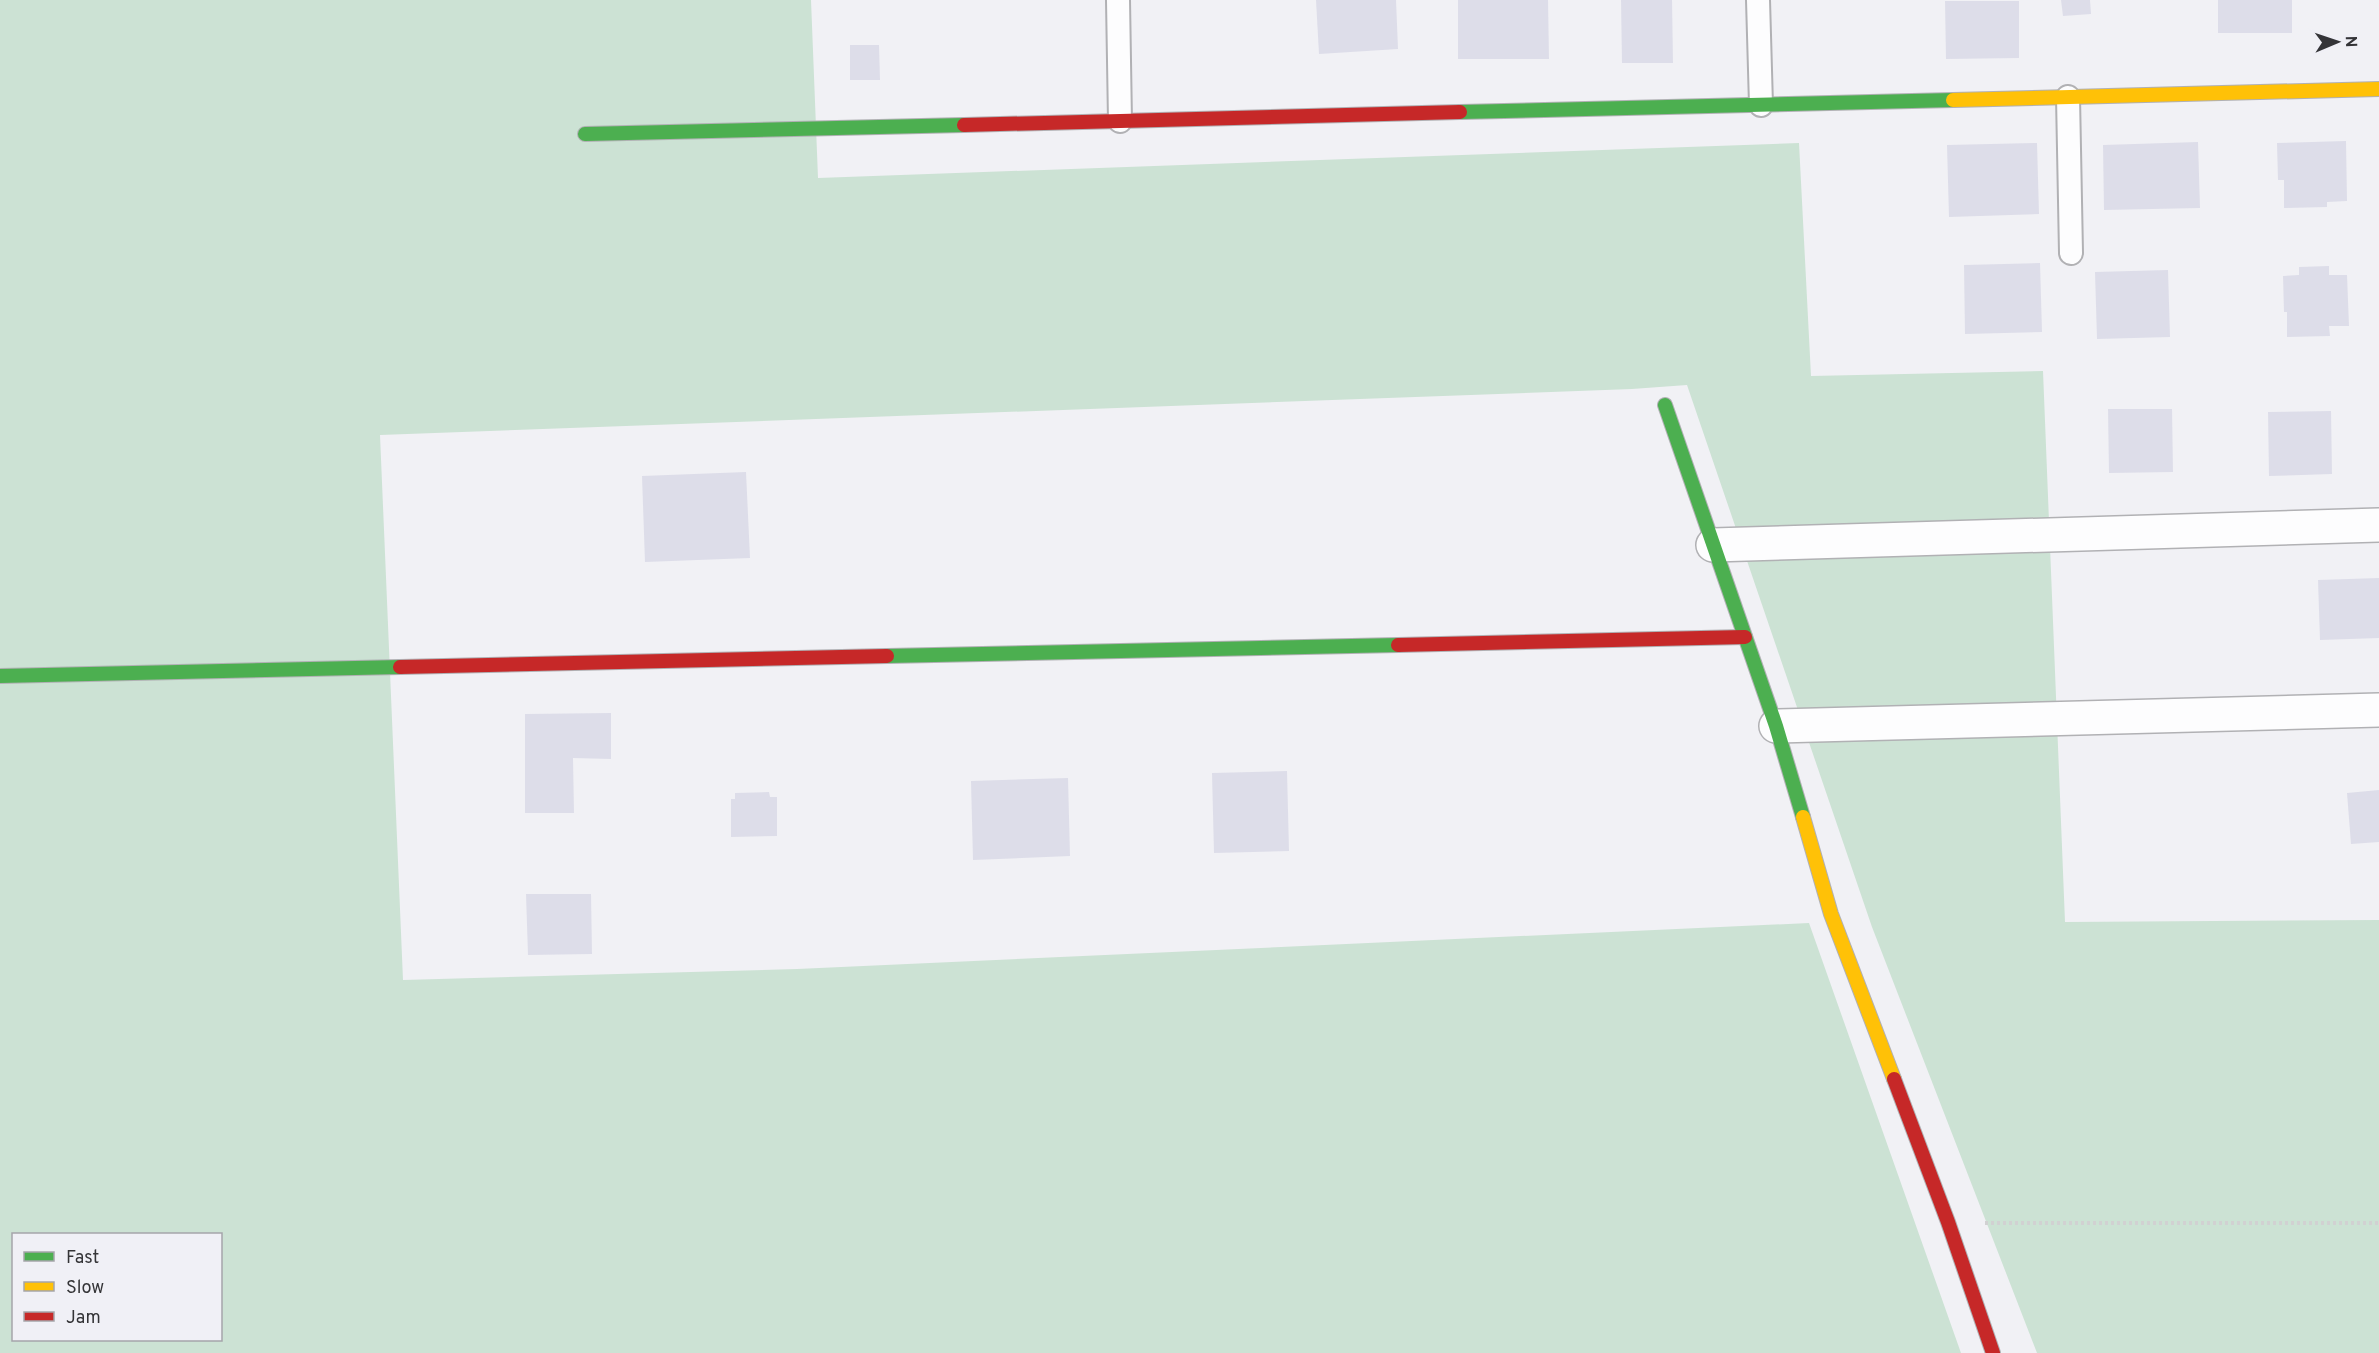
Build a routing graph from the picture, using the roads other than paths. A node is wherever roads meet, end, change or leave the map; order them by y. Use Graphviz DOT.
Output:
graph roads {
  1 [pos="1118,0"];
  2 [pos="1758,0"];
  3 [pos="2379,89"];
  4 [pos="2068,97"];
  5 [pos="1761,105"];
  6 [pos="1120,121"];
  7 [pos="585,134"];
  8 [pos="2071,253"];
  9 [pos="1665,405"];
  10 [pos="2379,525"];
  11 [pos="1713,545"];
  12 [pos="1745,637"];
  13 [pos="0,676"];
  14 [pos="2379,710"];
  15 [pos="1776,726"];
  16 [pos="1993,1353"];
  1 -- 6 [label="lane"];
  2 -- 5 [label="lane"];
  3 -- 4 [label="street"];
  4 -- 5 [label="street"];
  4 -- 8 [label="lane"];
  5 -- 6 [label="street"];
  6 -- 7 [label="street"];
  9 -- 11 [label="street"];
  10 -- 11 [label="street"];
  11 -- 12 [label="street"];
  12 -- 13 [label="street"];
  12 -- 15 [label="street"];
  14 -- 15 [label="street"];
  15 -- 16 [label="street"];
}
